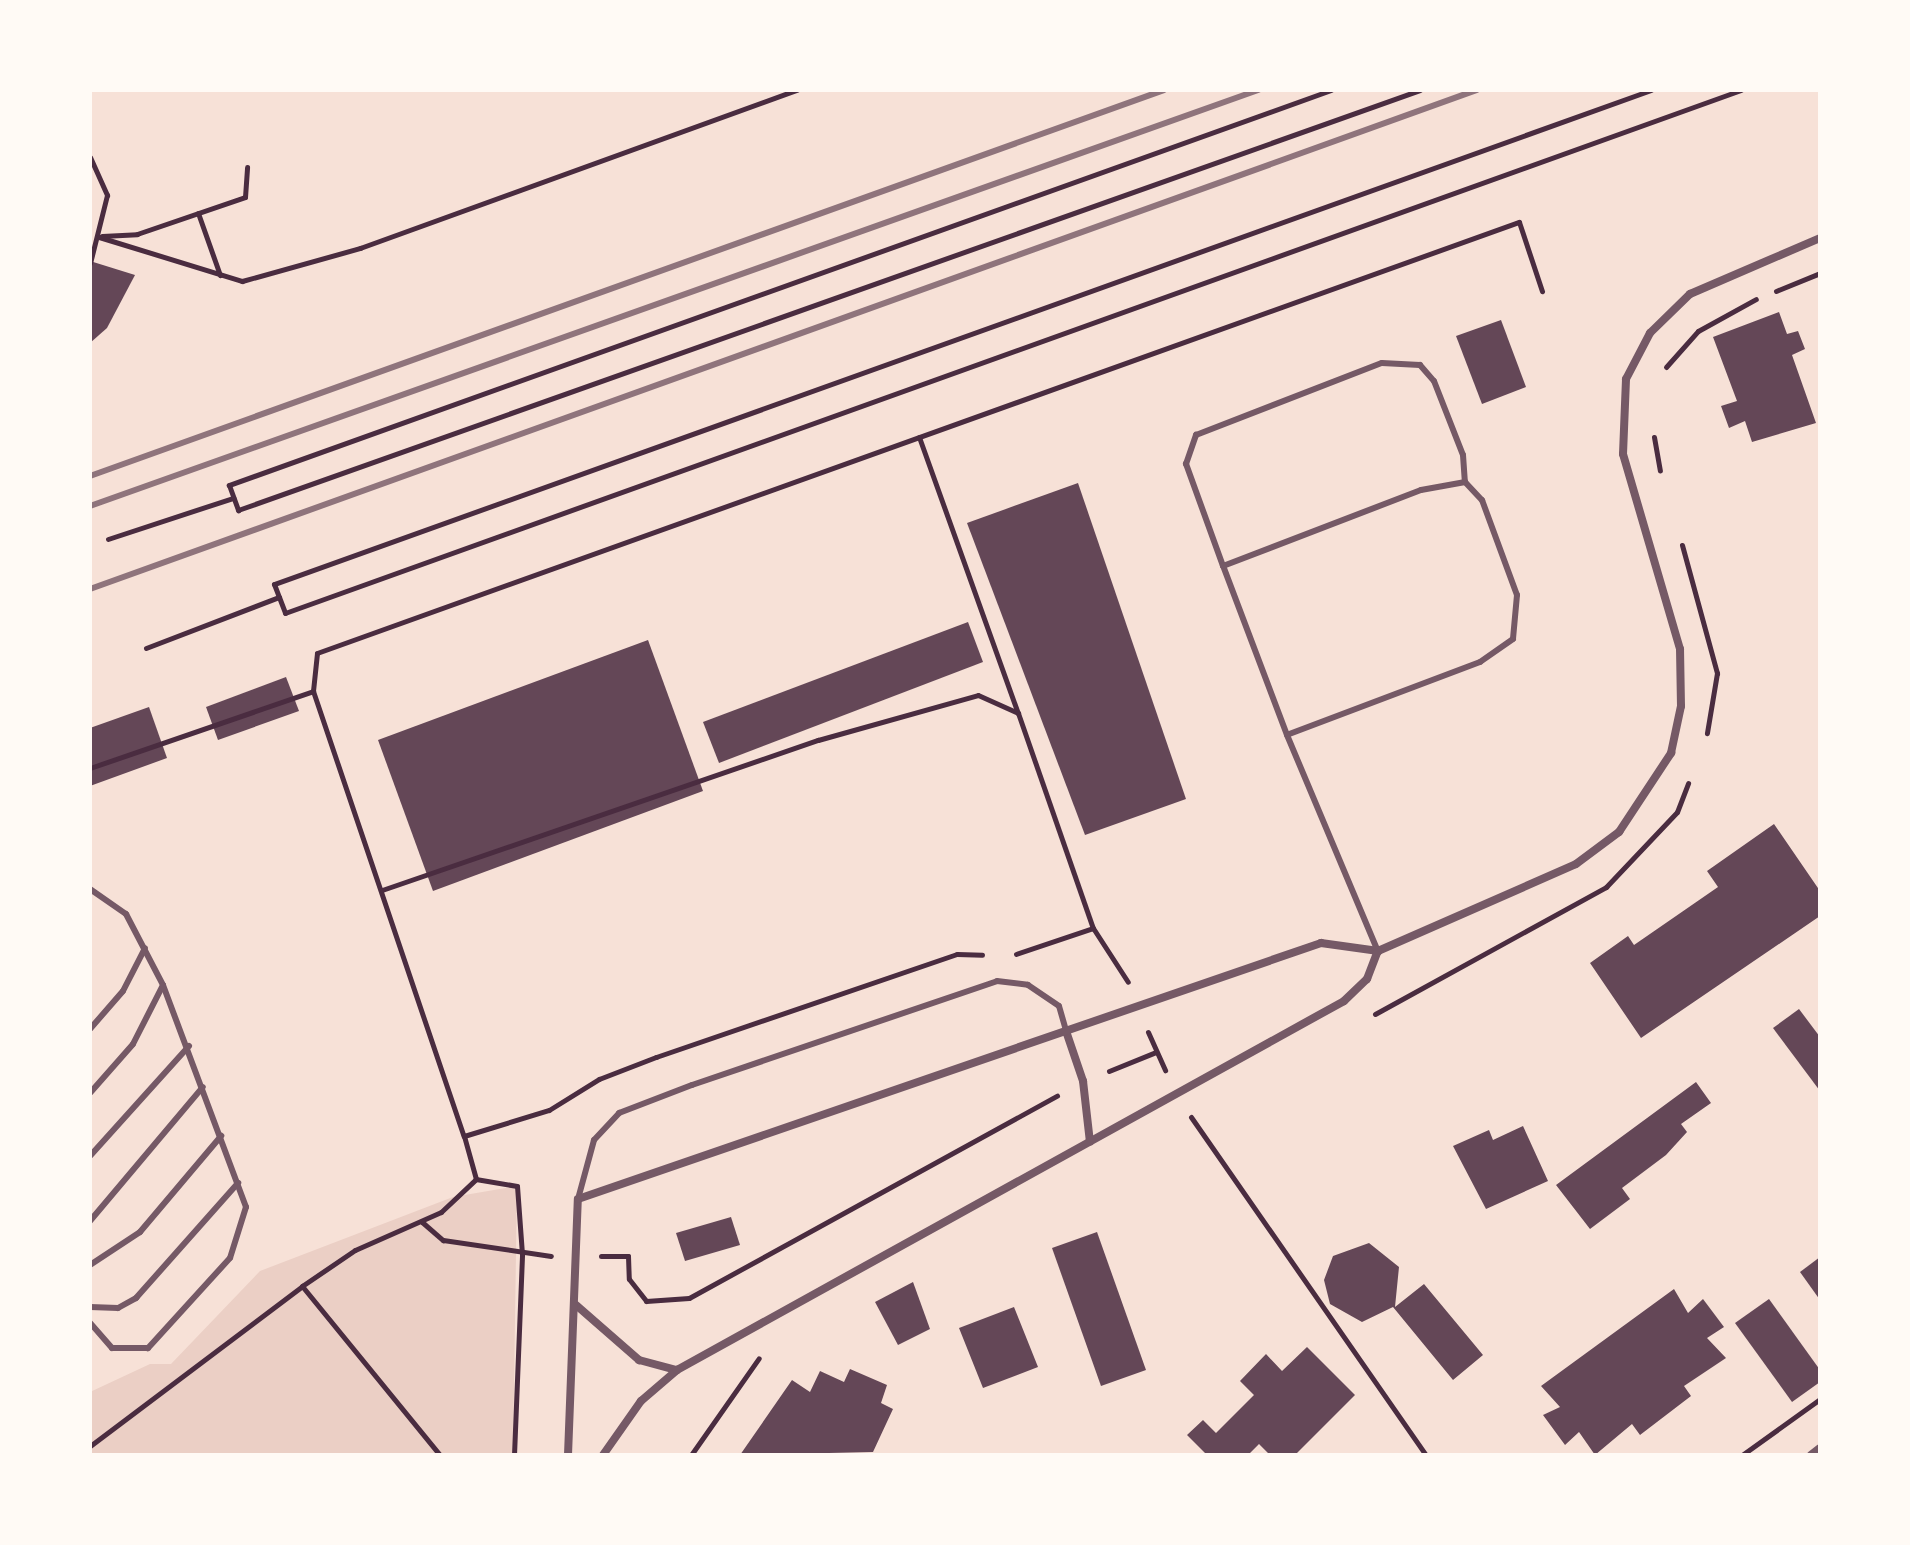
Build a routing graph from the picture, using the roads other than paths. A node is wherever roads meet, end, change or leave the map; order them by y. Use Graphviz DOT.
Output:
graph roads {
  1 [pos="1820,238"];
  2 [pos="1465,482"];
  3 [pos="1223,566"];
  4 [pos="1287,735"];
  5 [pos="90,889"];
  6 [pos="145,948"];
  7 [pos="1378,951"];
  8 [pos="163,985"];
  9 [pos="90,1029"];
  10 [pos="1066,1031"];
  11 [pos="189,1046"];
  12 [pos="204,1086"];
  13 [pos="90,1093"];
  14 [pos="221,1136"];
  15 [pos="1090,1142"];
  16 [pos="90,1156"];
  17 [pos="238,1183"];
  18 [pos="578,1199"];
  19 [pos="90,1221"];
  20 [pos="90,1265"];
  21 [pos="576,1305"];
  22 [pos="90,1307"];
  23 [pos="90,1323"];
  24 [pos="677,1370"];
  25 [pos="1820,1448"];
  26 [pos="568,1455"];
  27 [pos="603,1455"];
  28 [pos="1811,1455"];
  1 -- 7 [label="street"];
  2 -- 3 [label="lane"];
  2 -- 3 [label="lane"];
  2 -- 4 [label="lane"];
  3 -- 4 [label="lane"];
  4 -- 7 [label="lane"];
  5 -- 6 [label="lane"];
  6 -- 8 [label="lane"];
  6 -- 9 [label="lane"];
  7 -- 10 [label="street"];
  7 -- 15 [label="street"];
  8 -- 11 [label="lane"];
  8 -- 13 [label="lane"];
  10 -- 15 [label="street"];
  10 -- 18 [label="street"];
  10 -- 18 [label="lane"];
  11 -- 12 [label="lane"];
  11 -- 16 [label="lane"];
  12 -- 14 [label="lane"];
  12 -- 19 [label="lane"];
  14 -- 17 [label="lane"];
  14 -- 20 [label="lane"];
  15 -- 24 [label="street"];
  17 -- 22 [label="lane"];
  17 -- 23 [label="lane"];
  18 -- 21 [label="street"];
  21 -- 24 [label="street"];
  21 -- 26 [label="street"];
  24 -- 27 [label="street"];
  25 -- 28 [label="street"];
}
